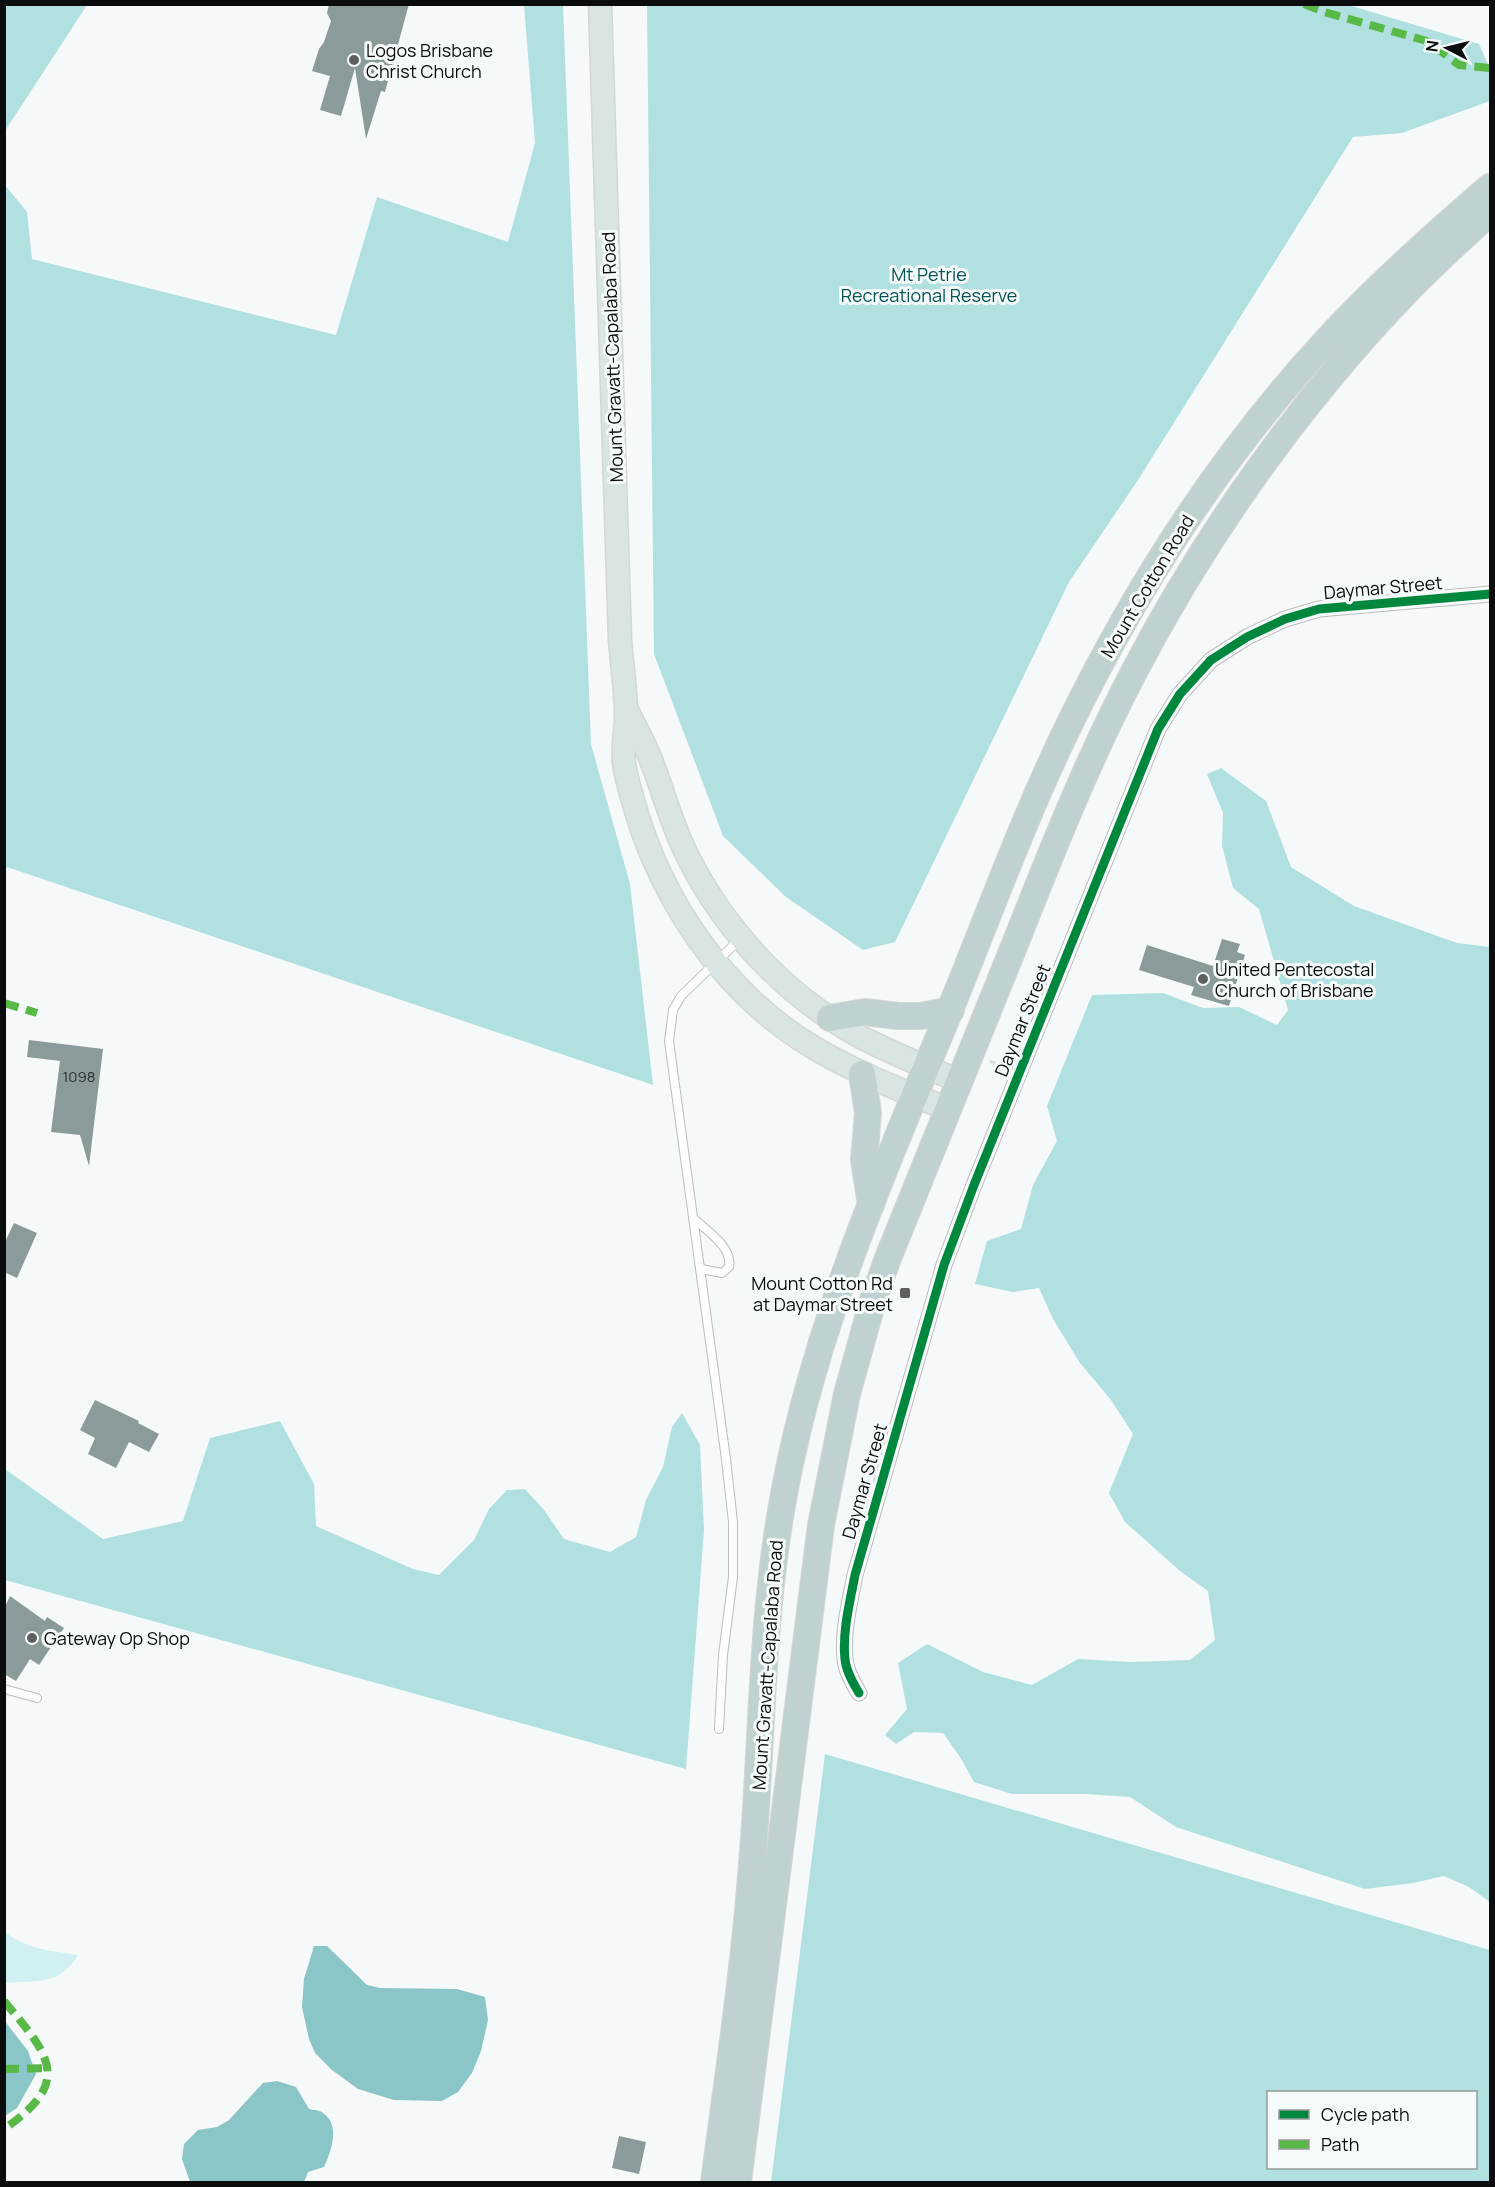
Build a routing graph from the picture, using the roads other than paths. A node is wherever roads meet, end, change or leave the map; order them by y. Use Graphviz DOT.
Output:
graph roads {
  1 [pos="600,4"];
  2 [pos="1491,187"];
  3 [pos="1491,212"];
  4 [pos="1491,594"];
  5 [pos="626,709"];
  6 [pos="741,938"];
  7 [pos="715,961"];
  8 [pos="951,1010"];
  9 [pos="830,1018"];
  10 [pos="927,1067"];
  11 [pos="862,1074"];
  12 [pos="959,1082"];
  13 [pos="915,1096"];
  14 [pos="948,1109"];
  15 [pos="871,1205"];
  16 [pos="693,1218"];
  17 [pos="700,1269"];
  18 [pos="4,1689"];
  19 [pos="859,1693"];
  20 [pos="37,1698"];
  21 [pos="719,1729"];
  22 [pos="714,2182"];
  23 [pos="738,2182"];
  1 -- 5 [label="main road, Mount Gravatt-Capalaba Road"];
  2 -- 8 [label="highway, Mount Cotton Road"];
  3 -- 12 [label="highway, Mount Cotton Road"];
  4 -- 19 [label="street, Daymar Street"];
  5 -- 6 [label="main road, Mount Gravatt-Capalaba Road"];
  5 -- 7 [label="main road, Mount Gravatt-Capalaba Road"];
  6 -- 7 [label="lane"];
  6 -- 9 [label="main road, Mount Gravatt-Capalaba Road"];
  7 -- 11 [label="main road, Mount Gravatt-Capalaba Road"];
  7 -- 16 [label="lane"];
  8 -- 9 [label="highway"];
  8 -- 10 [label="highway, Mount Cotton Road"];
  9 -- 10 [label="main road, Mount Gravatt-Capalaba Road"];
  10 -- 12 [label="main road, Mount Gravatt-Capalaba Road"];
  10 -- 13 [label="highway, Mount Gravatt-Capalaba Road"];
  11 -- 13 [label="main road, Mount Gravatt-Capalaba Road"];
  11 -- 15 [label="highway"];
  12 -- 14 [label="highway, Mount Gravatt-Capalaba Road"];
  13 -- 14 [label="main road, Mount Gravatt-Capalaba Road"];
  13 -- 15 [label="highway, Mount Gravatt-Capalaba Road"];
  14 -- 23 [label="highway, Mount Gravatt-Capalaba Road"];
  15 -- 22 [label="highway, Mount Gravatt-Capalaba Road"];
  16 -- 17 [label="lane"];
  16 -- 17 [label="lane"];
  17 -- 21 [label="lane"];
  18 -- 20 [label="lane"];
}
